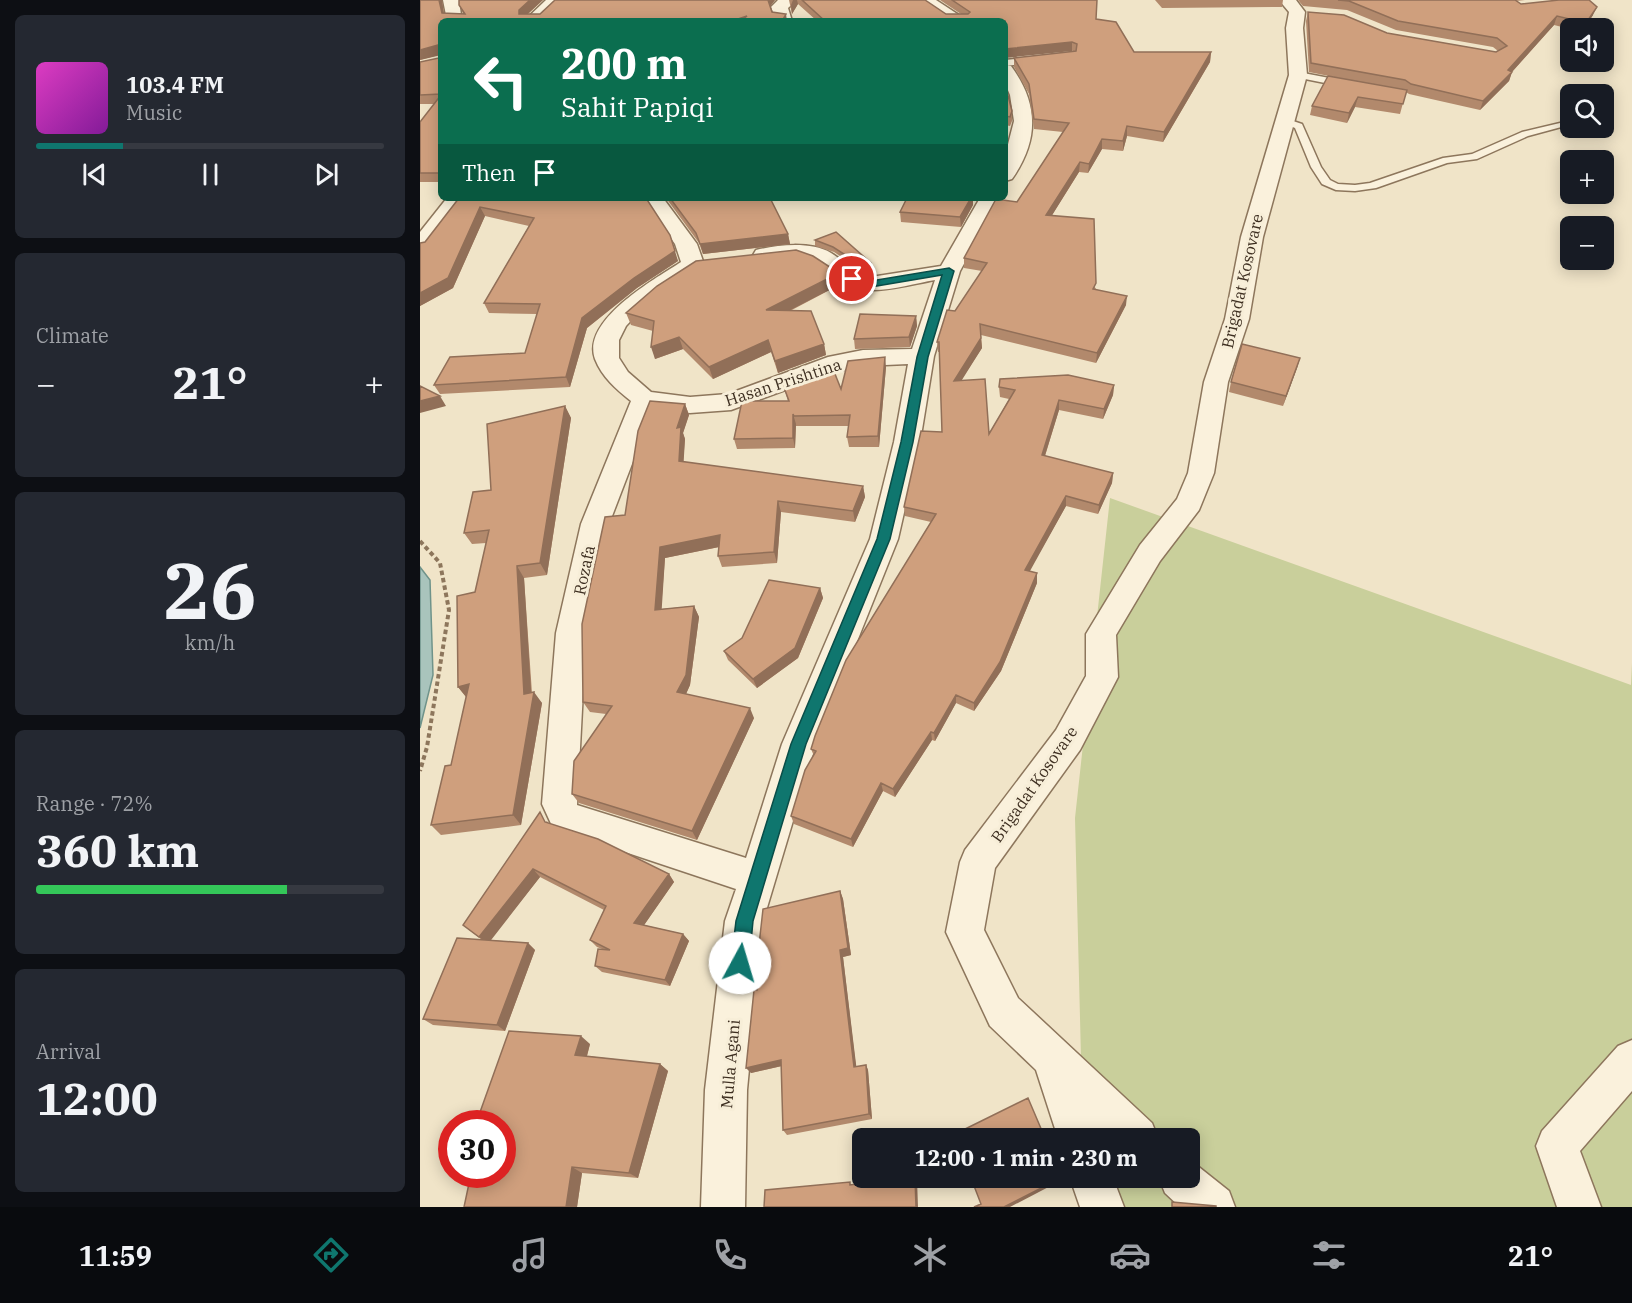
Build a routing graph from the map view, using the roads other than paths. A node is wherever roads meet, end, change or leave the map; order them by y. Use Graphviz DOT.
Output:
graph roads {
  1 [pos="451,0"];
  2 [pos="556,0"];
  3 [pos="789,0"];
  4 [pos="924,0"];
  5 [pos="1300,9"];
  6 [pos="454,18"];
  7 [pos="535,18"];
  8 [pos="783,18"];
  9 [pos="955,18"];
  10 [pos="1050,58"];
  11 [pos="1008,63"];
  12 [pos="1008,74"];
  13 [pos="1298,75"];
  14 [pos="1356,86"];
  15 [pos="1284,121"];
  16 [pos="1560,126"];
  17 [pos="1008,170"];
  18 [pos="456,201"];
  19 [pos="655,201"];
  20 [pos="988,201"];
  21 [pos="420,246"];
  22 [pos="745,257"];
  23 [pos="949,271"];
  24 [pos="922,357"];
  25 [pos="644,399"];
  26 [pos="757,879"];
  27 [pos="1632,1060"];
  28 [pos="1053,1061"];
  29 [pos="1076,1128"];
  30 [pos="1126,1128"];
  31 [pos="1095,1188"];
  32 [pos="1191,1188"];
  33 [pos="723,1207"];
  34 [pos="1102,1207"];
  35 [pos="1213,1207"];
  36 [pos="1579,1207"];
  1 -- 6 [label="street"];
  2 -- 7 [label="street"];
  3 -- 8 [label="street"];
  4 -- 9 [label="street"];
  5 -- 13 [label="street, Brigadat Kosovare"];
  10 -- 11 [label="lane"];
  12 -- 17 [label="street"];
  13 -- 14 [label="lane"];
  13 -- 15 [label="street, Brigadat Kosovare"];
  15 -- 16 [label="lane"];
  15 -- 28 [label="street, Brigadat Kosovare"];
  18 -- 21 [label="street"];
  19 -- 25 [label="street"];
  20 -- 23 [label="street, Mulla Agani"];
  22 -- 23 [label="street"];
  23 -- 24 [label="street, Mulla Agani"];
  24 -- 25 [label="street, Hasan Prishtina"];
  24 -- 26 [label="street, Mulla Agani"];
  25 -- 26 [label="street, Rozafa"];
  26 -- 33 [label="street, Mulla Agani"];
  27 -- 36 [label="street"];
  28 -- 29 [label="street"];
  28 -- 30 [label="street, Brigadat Kosovare"];
  31 -- 34 [label="street"];
  32 -- 35 [label="street"];
}
